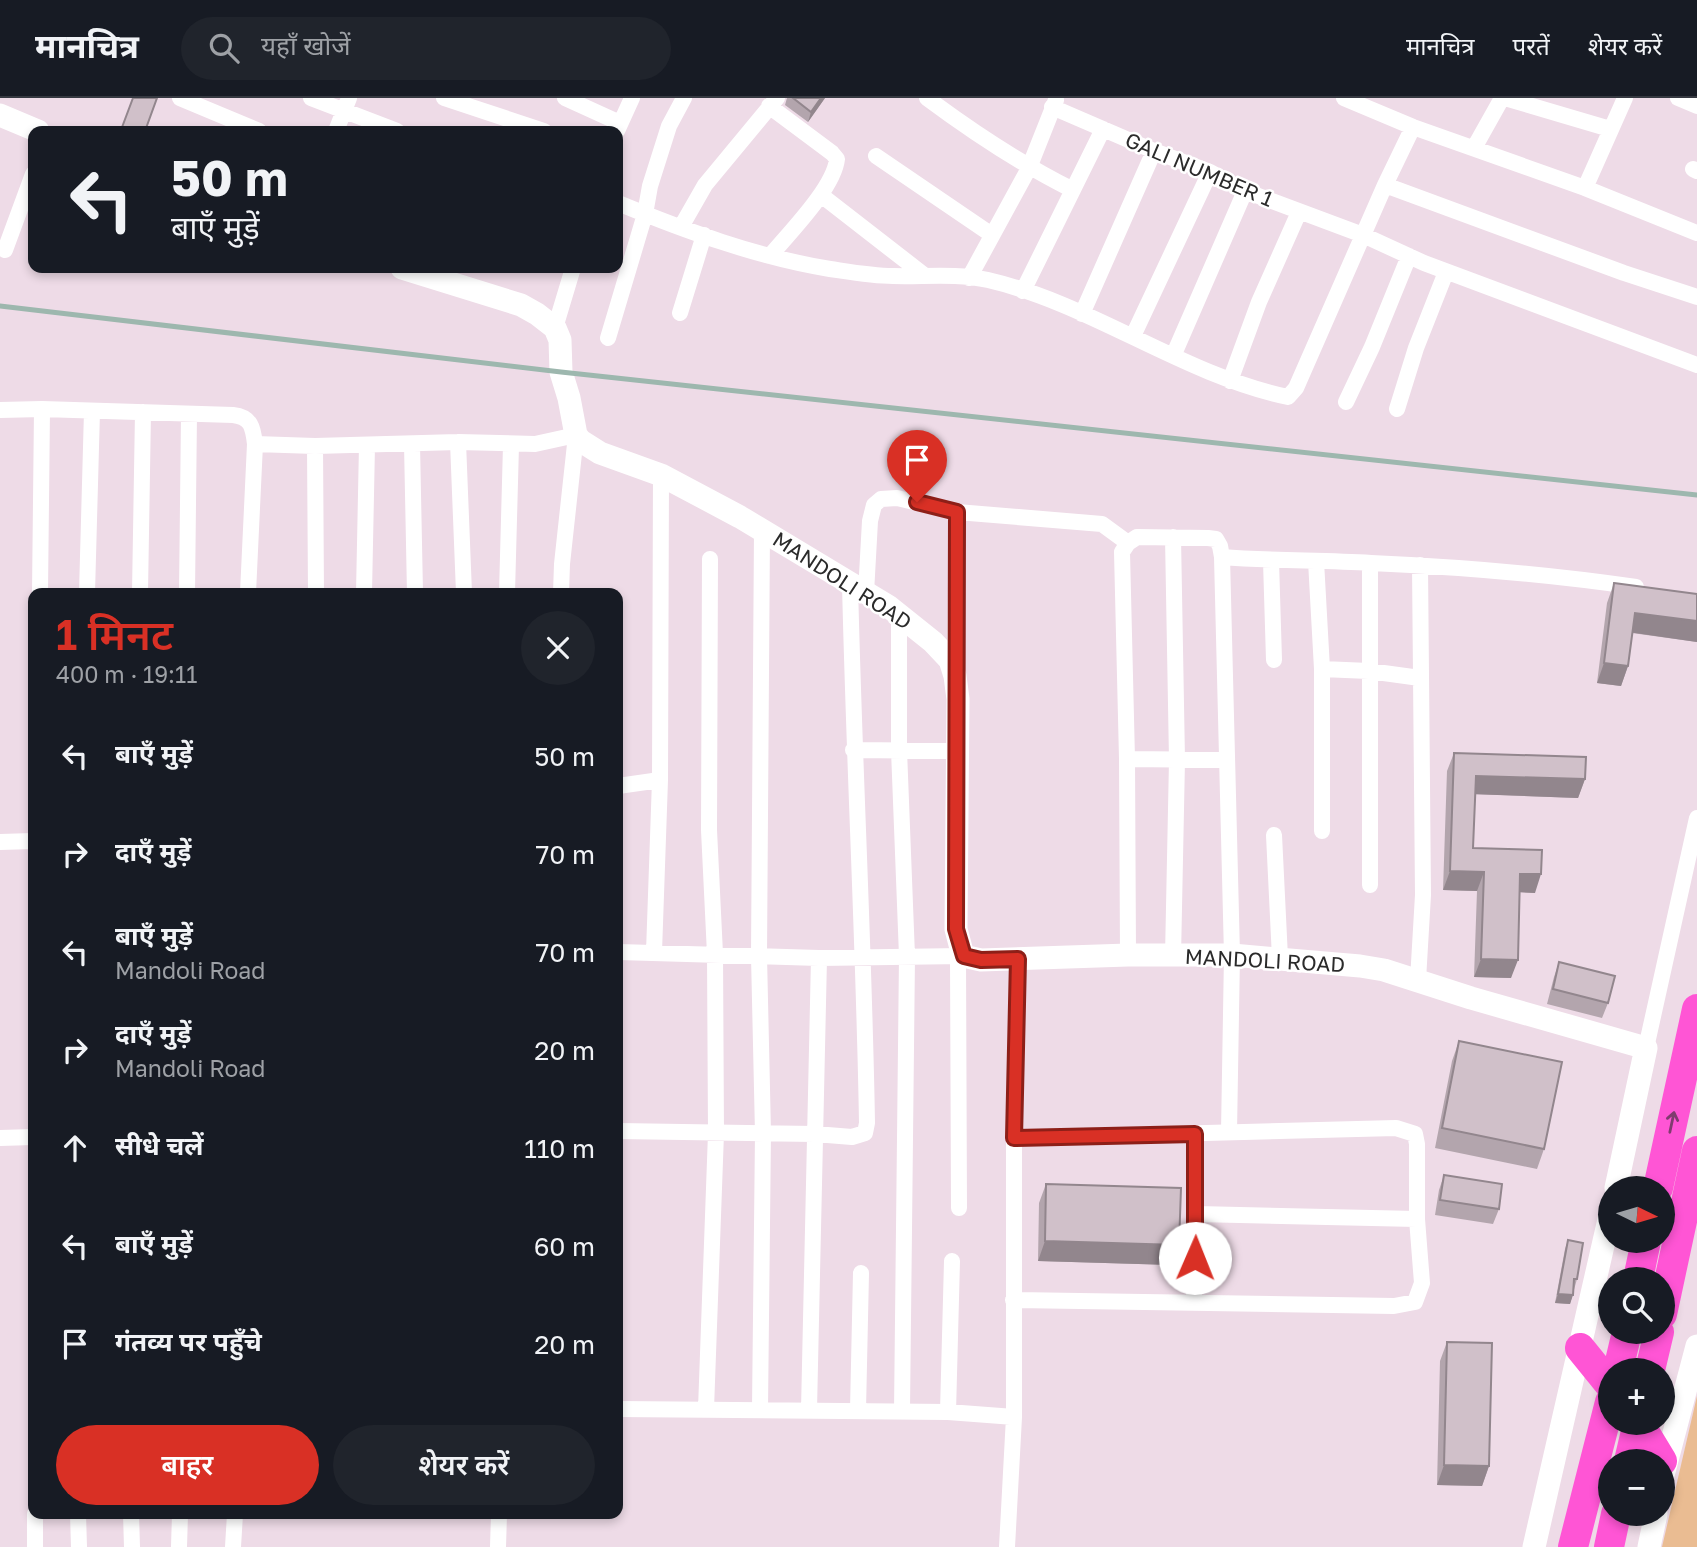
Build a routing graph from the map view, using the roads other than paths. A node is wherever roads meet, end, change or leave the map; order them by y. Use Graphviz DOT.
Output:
graph roads {
  1 [pos="180,98"];
  2 [pos="310,98"];
  3 [pos="444,98"];
  4 [pos="565,98"];
  5 [pos="632,98"];
  6 [pos="684,98"];
  7 [pos="927,98"];
  8 [pos="1344,98"];
  9 [pos="1504,98"];
  10 [pos="1625,98"];
  11 [pos="1678,98"];
  12 [pos="773,102"];
  13 [pos="1055,103"];
  14 [pos="346,104"];
  15 [pos="1697,106"];
  16 [pos="0,115"];
  17 [pos="247,126"];
  18 [pos="338,126"];
  19 [pos="388,126"];
  20 [pos="529,126"];
  21 [pos="617,126"];
  22 [pos="619,126"];
  23 [pos="28,127"];
  24 [pos="1413,127"];
  25 [pos="1103,129"];
  26 [pos="1610,129"];
  27 [pos="1474,148"];
  28 [pos="1154,151"];
  29 [pos="876,156"];
  30 [pos="1028,168"];
  31 [pos="1210,172"];
  32 [pos="1385,185"];
  33 [pos="28,188"];
  34 [pos="1585,188"];
  35 [pos="1073,190"];
  36 [pos="1245,191"];
  37 [pos="821,195"];
  38 [pos="623,205"];
  39 [pos="1298,212"];
  40 [pos="645,214"];
  41 [pos="681,227"];
  42 [pos="1697,233"];
  43 [pos="1363,234"];
  44 [pos="704,235"];
  45 [pos="992,235"];
  46 [pos="5,250"];
  47 [pos="770,256"];
  48 [pos="1409,256"];
  49 [pos="1446,272"];
  50 [pos="418,273"];
  51 [pos="572,273"];
  52 [pos="924,275"];
  53 [pos="969,278"];
  54 [pos="1023,290"];
  55 [pos="1697,297"];
  56 [pos="680,313"];
  57 [pos="1082,314"];
  58 [pos="555,328"];
  59 [pos="1133,336"];
  60 [pos="608,338"];
  61 [pos="1174,354"];
  62 [pos="1697,365"];
  63 [pos="1230,381"];
  64 [pos="1346,402"];
  65 [pos="42,409"];
  66 [pos="1397,409"];
  67 [pos="0,410"];
  68 [pos="92,411"];
  69 [pos="143,412"];
  70 [pos="189,414"];
  71 [pos="575,429"];
  72 [pos="458,442"];
  73 [pos="412,443"];
  74 [pos="255,444"];
  75 [pos="367,445"];
  76 [pos="511,445"];
  77 [pos="314,446"];
  78 [pos="661,475"];
  79 [pos="957,512"];
  80 [pos="762,530"];
  81 [pos="1173,537"];
  82 [pos="1128,543"];
  83 [pos="1222,557"];
  84 [pos="710,559"];
  85 [pos="1271,561"];
  86 [pos="1317,561"];
  87 [pos="1370,563"];
  88 [pos="1420,565"];
  89 [pos="40,588"];
  90 [pos="87,588"];
  91 [pos="140,588"];
  92 [pos="187,588"];
  93 [pos="248,588"];
  94 [pos="316,588"];
  95 [pos="364,588"];
  96 [pos="415,588"];
  97 [pos="464,588"];
  98 [pos="507,588"];
  99 [pos="561,588"];
  100 [pos="858,588"];
  101 [pos="1656,590"];
  102 [pos="900,616"];
  103 [pos="1274,660"];
  104 [pos="1322,669"];
  105 [pos="1369,671"];
  106 [pos="955,676"];
  107 [pos="1420,678"];
  108 [pos="853,750"];
  109 [pos="899,750"];
  110 [pos="957,751"];
  111 [pos="1127,759"];
  112 [pos="1177,760"];
  113 [pos="1226,760"];
  114 [pos="660,780"];
  115 [pos="623,785"];
  116 [pos="1697,818"];
  117 [pos="1322,831"];
  118 [pos="1274,835"];
  119 [pos="28,841"];
  120 [pos="0,842"];
  121 [pos="1370,885"];
  122 [pos="623,952"];
  123 [pos="654,953"];
  124 [pos="715,954"];
  125 [pos="1128,955"];
  126 [pos="1232,955"];
  127 [pos="760,956"];
  128 [pos="961,956"];
  129 [pos="864,957"];
  130 [pos="907,957"];
  131 [pos="1172,957"];
  132 [pos="819,958"];
  133 [pos="1280,958"];
  134 [pos="1018,959"];
  135 [pos="1418,981"];
  136 [pos="1697,1009"];
  137 [pos="1646,1048"];
  138 [pos="623,1131"];
  139 [pos="1229,1132"];
  140 [pos="716,1133"];
  141 [pos="763,1133"];
  142 [pos="816,1134"];
  143 [pos="1195,1134"];
  144 [pos="28,1137"];
  145 [pos="1014,1138"];
  146 [pos="0,1139"];
  147 [pos="1697,1152"];
  148 [pos="1619,1176"];
  149 [pos="1661,1176"];
  150 [pos="959,1208"];
  151 [pos="1196,1214"];
  152 [pos="1417,1220"];
  153 [pos="1601,1253"];
  154 [pos="952,1261"];
  155 [pos="1672,1267"];
  156 [pos="861,1273"];
  157 [pos="1013,1300"];
  158 [pos="1195,1302"];
  159 [pos="1697,1346"];
  160 [pos="1580,1348"];
  161 [pos="1598,1370"];
  162 [pos="623,1409"];
  163 [pos="706,1409"];
  164 [pos="760,1409"];
  165 [pos="809,1410"];
  166 [pos="858,1410"];
  167 [pos="902,1411"];
  168 [pos="948,1412"];
  169 [pos="1014,1418"];
  170 [pos="1602,1435"];
  171 [pos="1668,1449"];
  172 [pos="35,1519"];
  173 [pos="78,1519"];
  174 [pos="131,1519"];
  175 [pos="180,1519"];
  176 [pos="234,1519"];
  177 [pos="499,1519"];
  178 [pos="1613,1526"];
  179 [pos="1653,1526"];
  180 [pos="35,1547"];
  181 [pos="79,1547"];
  182 [pos="132,1547"];
  183 [pos="179,1547"];
  184 [pos="233,1547"];
  185 [pos="498,1547"];
  186 [pos="1007,1547"];
  187 [pos="1534,1547"];
  188 [pos="1573,1547"];
  189 [pos="1609,1547"];
  190 [pos="1649,1547"];
  1 -- 17 [label="street"];
  2 -- 14 [label="street"];
  3 -- 20 [label="street"];
  4 -- 21 [label="street"];
  5 -- 22 [label="street"];
  6 -- 40 [label="street"];
  7 -- 30 [label="street"];
  8 -- 24 [label="street"];
  9 -- 26 [label="street"];
  9 -- 27 [label="street"];
  10 -- 26 [label="street"];
  11 -- 15 [label="street"];
  12 -- 37 [label="street"];
  12 -- 41 [label="street"];
  13 -- 25 [label="street"];
  13 -- 30 [label="street"];
  14 -- 18 [label="street"];
  14 -- 19 [label="street"];
  16 -- 23 [label="street"];
  24 -- 27 [label="street"];
  24 -- 32 [label="street"];
  25 -- 28 [label="street, GALI NUMBER 1"];
  25 -- 35 [label="street, GALI NUMBER 1"];
  26 -- 34 [label="street"];
  27 -- 34 [label="street"];
  28 -- 31 [label="street, GALI NUMBER 1"];
  28 -- 57 [label="street"];
  29 -- 45 [label="street"];
  30 -- 35 [label="street"];
  30 -- 45 [label="street"];
  31 -- 36 [label="street, GALI NUMBER 1"];
  31 -- 59 [label="street"];
  32 -- 43 [label="street"];
  32 -- 55 [label="street"];
  33 -- 46 [label="street"];
  34 -- 42 [label="street"];
  35 -- 54 [label="street, GALI NUMBER 1"];
  36 -- 39 [label="street, GALI NUMBER 1"];
  36 -- 61 [label="street"];
  37 -- 47 [label="street"];
  37 -- 52 [label="street"];
  38 -- 40 [label="street"];
  39 -- 43 [label="street, GALI NUMBER 1"];
  39 -- 63 [label="street"];
  40 -- 41 [label="street"];
  40 -- 60 [label="street"];
  41 -- 44 [label="street"];
  43 -- 48 [label="street, GALI NUMBER 1"];
  43 -- 63 [label="street"];
  44 -- 47 [label="street"];
  44 -- 56 [label="street"];
  45 -- 53 [label="street"];
  47 -- 52 [label="street"];
  48 -- 49 [label="street, GALI NUMBER 1"];
  48 -- 64 [label="street"];
  49 -- 62 [label="street, GALI NUMBER 1"];
  49 -- 66 [label="street"];
  50 -- 58 [label="street"];
  51 -- 58 [label="street"];
  52 -- 53 [label="street"];
  53 -- 54 [label="street"];
  54 -- 57 [label="street"];
  57 -- 59 [label="street"];
  58 -- 71 [label="street"];
  59 -- 61 [label="street"];
  61 -- 63 [label="street"];
  65 -- 67 [label="street"];
  65 -- 68 [label="street"];
  65 -- 89 [label="street"];
  68 -- 69 [label="street"];
  68 -- 90 [label="street"];
  69 -- 70 [label="street"];
  69 -- 91 [label="street"];
  70 -- 74 [label="street"];
  70 -- 92 [label="street"];
  71 -- 76 [label="street"];
  71 -- 78 [label="street, MANDOLI ROAD"];
  71 -- 99 [label="street"];
  72 -- 73 [label="street"];
  72 -- 76 [label="street"];
  72 -- 97 [label="street"];
  73 -- 75 [label="street"];
  73 -- 96 [label="street"];
  74 -- 77 [label="street"];
  74 -- 93 [label="street"];
  75 -- 77 [label="street"];
  75 -- 95 [label="street"];
  76 -- 98 [label="street"];
  77 -- 94 [label="street"];
  78 -- 80 [label="street, MANDOLI ROAD"];
  78 -- 114 [label="street"];
  79 -- 82 [label="street"];
  79 -- 100 [label="street"];
  79 -- 106 [label="street"];
  80 -- 100 [label="street, MANDOLI ROAD"];
  80 -- 127 [label="street"];
  81 -- 82 [label="street"];
  81 -- 83 [label="street"];
  81 -- 112 [label="street"];
  82 -- 111 [label="street"];
  83 -- 85 [label="street"];
  83 -- 113 [label="street"];
  84 -- 124 [label="street"];
  85 -- 86 [label="street"];
  85 -- 103 [label="street"];
  86 -- 87 [label="street"];
  86 -- 104 [label="street"];
  87 -- 88 [label="street"];
  87 -- 105 [label="street"];
  88 -- 101 [label="street"];
  88 -- 107 [label="street"];
  100 -- 102 [label="street, MANDOLI ROAD"];
  100 -- 108 [label="street"];
  102 -- 106 [label="street, MANDOLI ROAD"];
  102 -- 109 [label="street"];
  104 -- 105 [label="street"];
  104 -- 117 [label="street"];
  105 -- 107 [label="street"];
  105 -- 121 [label="street"];
  106 -- 110 [label="street, MANDOLI ROAD"];
  107 -- 135 [label="street"];
  108 -- 109 [label="street"];
  108 -- 129 [label="street"];
  109 -- 110 [label="street"];
  109 -- 130 [label="street"];
  110 -- 128 [label="street, MANDOLI ROAD"];
  111 -- 112 [label="street"];
  111 -- 125 [label="street"];
  112 -- 113 [label="street"];
  112 -- 131 [label="street"];
  113 -- 126 [label="street"];
  114 -- 115 [label="street"];
  114 -- 123 [label="street"];
  116 -- 137 [label="street"];
  118 -- 133 [label="street"];
  119 -- 120 [label="street"];
  122 -- 123 [label="street"];
  123 -- 124 [label="street"];
  124 -- 127 [label="street"];
  124 -- 140 [label="street"];
  125 -- 131 [label="street, MANDOLI ROAD"];
  125 -- 134 [label="street, MANDOLI ROAD"];
  126 -- 131 [label="street, MANDOLI ROAD"];
  126 -- 133 [label="street, MANDOLI ROAD"];
  126 -- 139 [label="street"];
  127 -- 132 [label="street"];
  127 -- 141 [label="street"];
  128 -- 130 [label="street"];
  128 -- 134 [label="street, MANDOLI ROAD"];
  128 -- 150 [label="street"];
  129 -- 130 [label="street"];
  129 -- 132 [label="street"];
  129 -- 142 [label="street"];
  130 -- 167 [label="street"];
  132 -- 142 [label="street"];
  133 -- 135 [label="street, MANDOLI ROAD"];
  134 -- 145 [label="street"];
  135 -- 137 [label="street, MANDOLI ROAD"];
  149 -- 136 [label="highway, one-way"];
  137 -- 148 [label="street"];
  138 -- 140 [label="street"];
  139 -- 143 [label="street"];
  139 -- 152 [label="street"];
  140 -- 141 [label="street"];
  140 -- 163 [label="street"];
  141 -- 142 [label="street"];
  141 -- 164 [label="street"];
  142 -- 165 [label="street"];
  143 -- 145 [label="street"];
  143 -- 151 [label="street"];
  144 -- 146 [label="street"];
  145 -- 157 [label="street"];
  147 -- 155 [label="highway"];
  151 -- 152 [label="street"];
  151 -- 158 [label="street"];
  152 -- 158 [label="street"];
  153 -- 160 [label="street"];
  154 -- 168 [label="street"];
  156 -- 166 [label="street"];
  157 -- 158 [label="street"];
  157 -- 169 [label="street"];
  159 -- 171 [label="street"];
  160 -- 161 [label="highway"];
  160 -- 187 [label="street"];
  162 -- 163 [label="street"];
  163 -- 164 [label="street"];
  164 -- 165 [label="street"];
  165 -- 166 [label="street"];
  166 -- 167 [label="street"];
  167 -- 168 [label="street"];
  168 -- 169 [label="street"];
  169 -- 186 [label="street"];
  170 -- 188 [label="highway"];
  172 -- 180 [label="street"];
  173 -- 181 [label="street"];
  174 -- 182 [label="street"];
  175 -- 183 [label="street"];
  176 -- 184 [label="street"];
  177 -- 185 [label="street"];
  178 -- 189 [label="highway"];
  179 -- 190 [label="street"];
}
